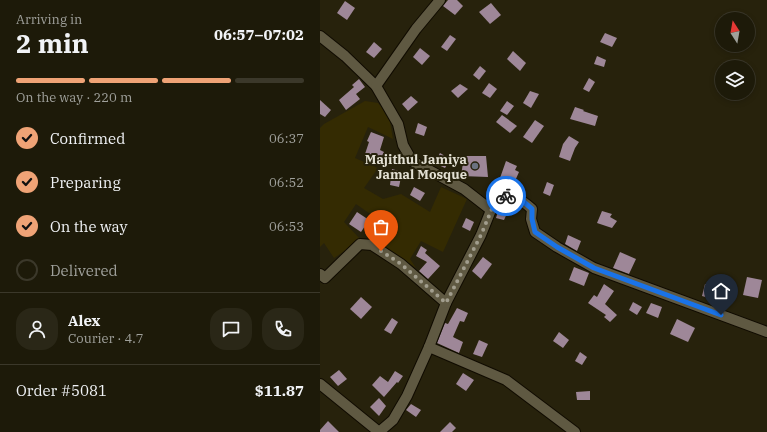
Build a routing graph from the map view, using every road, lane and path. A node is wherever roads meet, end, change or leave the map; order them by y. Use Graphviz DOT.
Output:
graph roads {
  1 [pos="440,0"];
  2 [pos="320,36"];
  3 [pos="376,86"];
  4 [pos="491,210"];
  5 [pos="320,274"];
  6 [pos="446,303"];
  7 [pos="767,332"];
  8 [pos="429,346"];
  9 [pos="320,384"];
  10 [pos="379,432"];
  11 [pos="575,432"];
  1 -- 3 [label="street"];
  2 -- 3 [label="street"];
  3 -- 4 [label="street"];
  4 -- 6 [label="street"];
  4 -- 7 [label="street"];
  5 -- 6 [label="street"];
  6 -- 8 [label="street"];
  8 -- 10 [label="street"];
  8 -- 11 [label="street"];
  9 -- 10 [label="street"];
}
